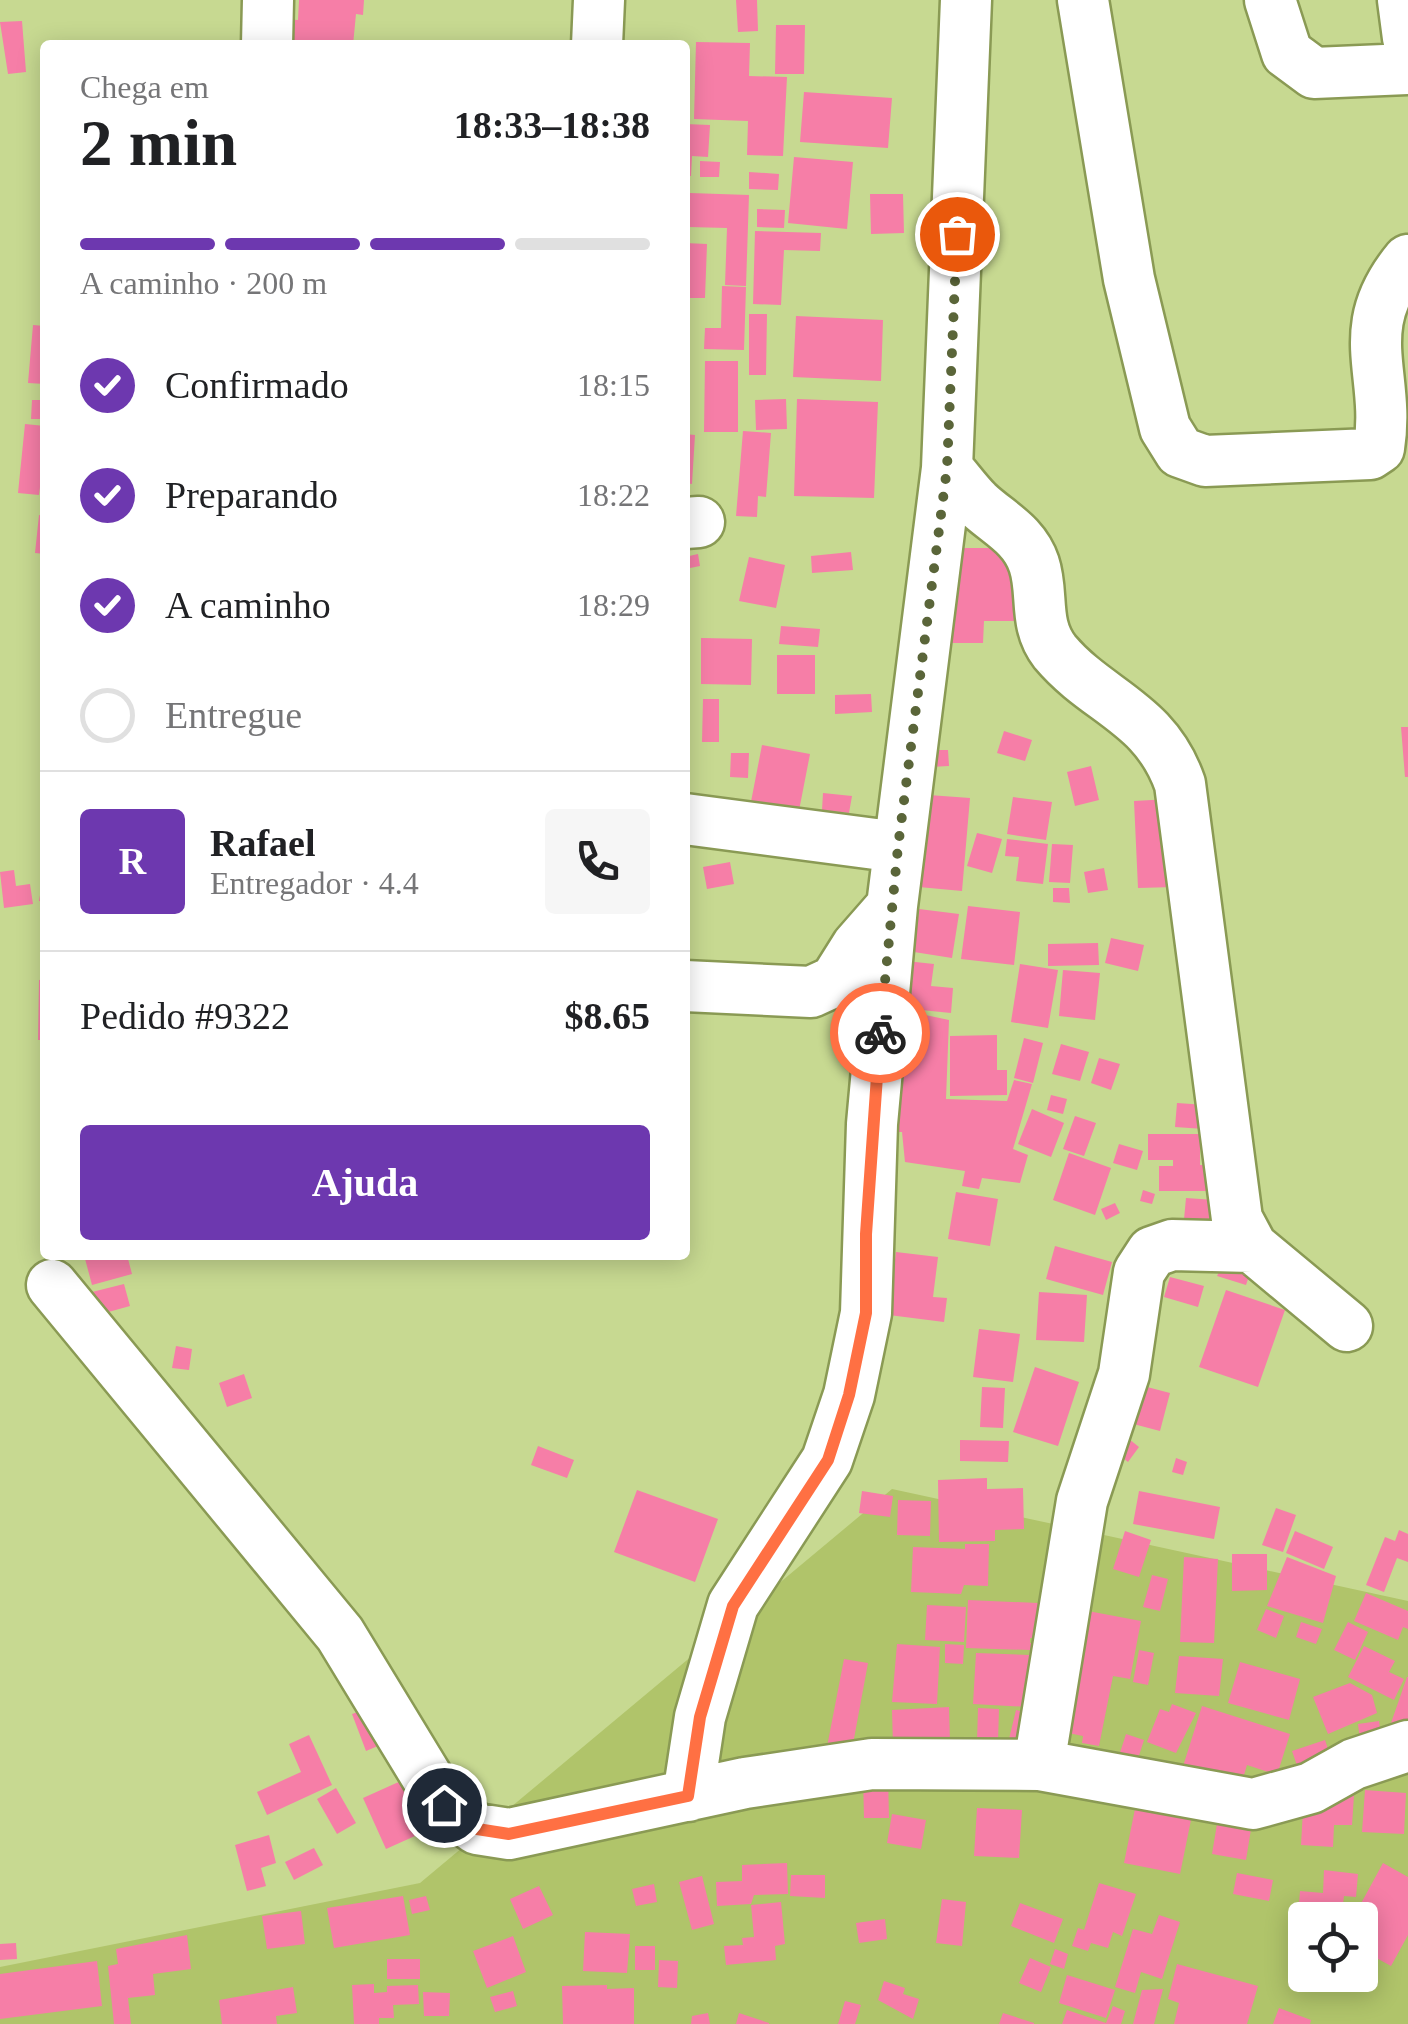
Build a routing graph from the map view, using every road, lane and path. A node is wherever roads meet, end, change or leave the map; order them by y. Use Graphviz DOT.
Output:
graph roads {
  1 [pos="268,0"];
  2 [pos="598,0"];
  3 [pos="966,0"];
  4 [pos="1083,0"];
  5 [pos="1270,0"];
  6 [pos="1403,0"];
  7 [pos="1408,38"];
  8 [pos="267,40"];
  9 [pos="597,40"];
  10 [pos="1408,68"];
  11 [pos="1408,260"];
  12 [pos="947,468"];
  13 [pos="690,820"];
  14 [pos="898,847"];
  15 [pos="892,906"];
  16 [pos="690,986"];
  17 [pos="1252,1247"];
  18 [pos="52,1286"];
  19 [pos="1347,1326"];
  20 [pos="1408,1746"];
  21 [pos="1039,1765"];
  22 [pos="688,1796"];
  1 -- 8 [label="street"];
  2 -- 9 [label="street"];
  3 -- 12 [label="street"];
  4 -- 11 [label="street"];
  5 -- 10 [label="street"];
  6 -- 7 [label="street"];
  12 -- 14 [label="street"];
  12 -- 17 [label="street"];
  13 -- 14 [label="street"];
  14 -- 15 [label="street"];
  15 -- 16 [label="street"];
  15 -- 22 [label="street"];
  17 -- 19 [label="street"];
  17 -- 21 [label="street"];
  18 -- 22 [label="street"];
  20 -- 21 [label="street"];
  21 -- 22 [label="street"];
}
